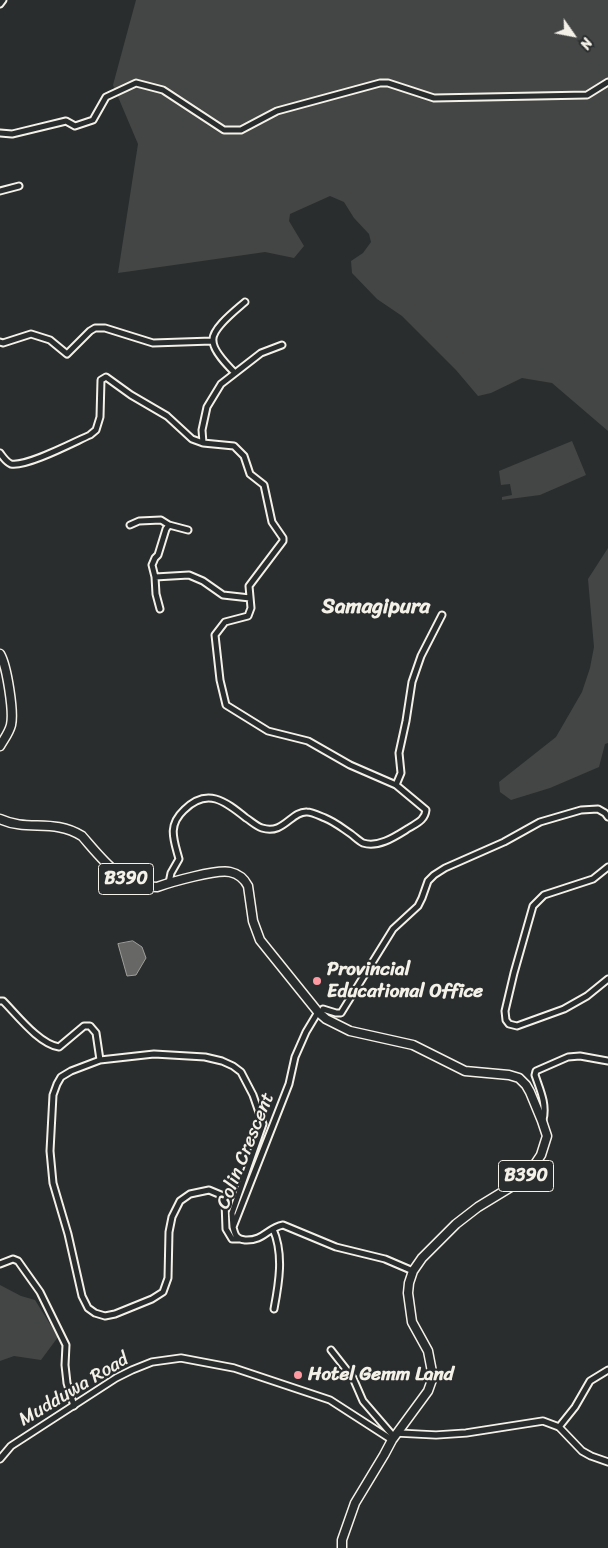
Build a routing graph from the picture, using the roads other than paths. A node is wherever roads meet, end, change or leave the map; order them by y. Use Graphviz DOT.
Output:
graph roads {
  1 [pos="3,0"];
  2 [pos="0,4"];
  3 [pos="608,82"];
  4 [pos="0,133"];
  5 [pos="19,186"];
  6 [pos="0,191"];
  7 [pos="245,302"];
  8 [pos="212,341"];
  9 [pos="0,342"];
  10 [pos="282,345"];
  11 [pos="235,373"];
  12 [pos="203,443"];
  13 [pos="0,452"];
  14 [pos="130,525"];
  15 [pos="169,525"];
  16 [pos="188,530"];
  17 [pos="155,577"];
  18 [pos="250,598"];
  19 [pos="160,609"];
  20 [pos="442,615"];
  21 [pos="0,654"];
  22 [pos="0,746"];
  23 [pos="396,785"];
  24 [pos="608,817"];
  25 [pos="0,819"];
  26 [pos="608,867"];
  27 [pos="169,883"];
  28 [pos="608,979"];
  29 [pos="0,1002"];
  30 [pos="319,1013"];
  31 [pos="100,1060"];
  32 [pos="608,1061"];
  33 [pos="542,1121"];
  34 [pos="233,1227"];
  35 [pos="273,1229"];
  36 [pos="240,1239"];
  37 [pos="0,1264"];
  38 [pos="413,1271"];
  39 [pos="274,1309"];
  40 [pos="331,1350"];
  41 [pos="608,1370"];
  42 [pos="74,1406"];
  43 [pos="559,1427"];
  44 [pos="394,1437"];
  45 [pos="0,1459"];
  46 [pos="608,1462"];
  47 [pos="342,1548"];
  1 -- 2 [label="street"];
  3 -- 4 [label="street"];
  5 -- 6 [label="street"];
  7 -- 8 [label="street"];
  8 -- 9 [label="street"];
  8 -- 11 [label="street"];
  10 -- 11 [label="street"];
  11 -- 12 [label="street"];
  12 -- 13 [label="street"];
  12 -- 18 [label="street"];
  14 -- 15 [label="street"];
  15 -- 16 [label="street"];
  15 -- 17 [label="street"];
  17 -- 18 [label="street"];
  17 -- 19 [label="street"];
  18 -- 23 [label="street"];
  20 -- 23 [label="street"];
  21 -- 22 [label="main road"];
  23 -- 27 [label="street"];
  24 -- 30 [label="street"];
  25 -- 27 [label="main road, B390"];
  26 -- 28 [label="street"];
  27 -- 30 [label="main road, B390"];
  29 -- 31 [label="street"];
  30 -- 33 [label="main road, B390"];
  30 -- 34 [label="street, Colin Crescent"];
  31 -- 34 [label="street"];
  31 -- 36 [label="street"];
  32 -- 33 [label="street"];
  33 -- 38 [label="main road, B390"];
  34 -- 36 [label="street, Colin Crescent"];
  35 -- 36 [label="street, Colin Crescent"];
  35 -- 38 [label="street"];
  35 -- 39 [label="street"];
  37 -- 42 [label="street"];
  38 -- 44 [label="main road, B390"];
  40 -- 44 [label="street"];
  41 -- 43 [label="street"];
  42 -- 44 [label="street, Mudduwa Road"];
  42 -- 45 [label="street, Mudduwa Road"];
  43 -- 44 [label="street"];
  43 -- 46 [label="street"];
  44 -- 47 [label="main road, B390"];
}
